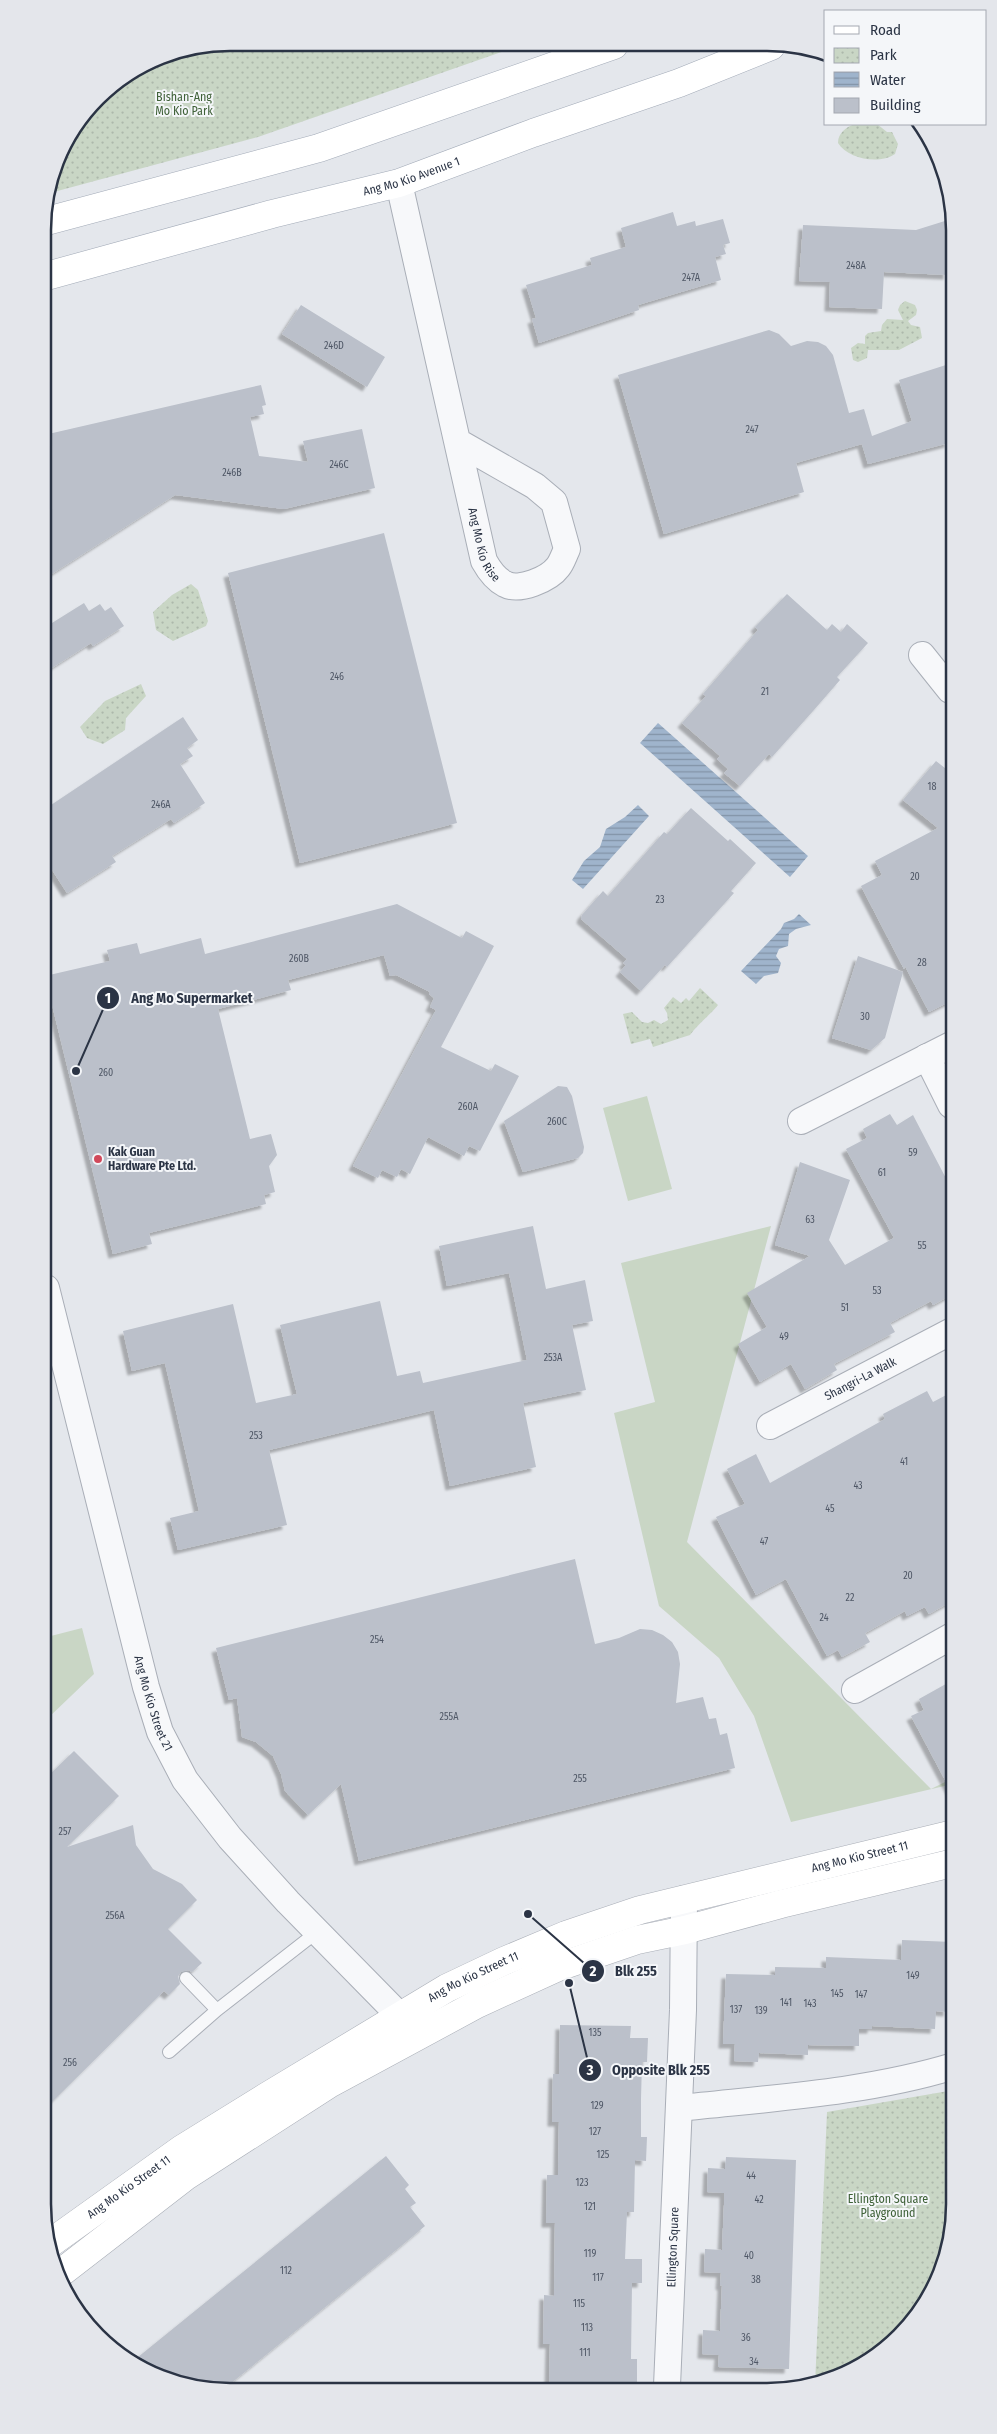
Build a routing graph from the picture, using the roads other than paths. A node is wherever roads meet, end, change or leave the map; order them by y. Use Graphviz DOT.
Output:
graph roads {
  1 [pos="596,51"];
  2 [pos="758,51"];
  3 [pos="399,183"];
  4 [pos="52,220"];
  5 [pos="51,275"];
  6 [pos="458,442"];
  7 [pos="922,655"];
  8 [pos="946,685"];
  9 [pos="946,1048"];
  10 [pos="927,1058"];
  11 [pos="946,1095"];
  12 [pos="801,1121"];
  13 [pos="51,1308"];
  14 [pos="946,1334"];
  15 [pos="770,1426"];
  16 [pos="946,1639"];
  17 [pos="855,1690"];
  18 [pos="946,1836"];
  19 [pos="946,1865"];
  20 [pos="684,1899"];
  21 [pos="685,1930"];
  22 [pos="317,1932"];
  23 [pos="186,1978"];
  24 [pos="216,2010"];
  25 [pos="407,2026"];
  26 [pos="169,2052"];
  27 [pos="946,2069"];
  28 [pos="680,2108"];
  29 [pos="55,2240"];
  30 [pos="64,2270"];
  31 [pos="667,2383"];
  1 -- 4 [label="street"];
  2 -- 3 [label="street, Ang Mo Kio Avenue 1"];
  3 -- 5 [label="street, Ang Mo Kio Avenue 1"];
  3 -- 6 [label="street, Ang Mo Kio Rise"];
  6 -- 6 [label="street, Ang Mo Kio Rise"];
  7 -- 8 [label="street"];
  9 -- 10 [label="street"];
  10 -- 11 [label="street"];
  10 -- 12 [label="street"];
  13 -- 22 [label="street, Ang Mo Kio Street 21"];
  14 -- 15 [label="street, Shangri-La Walk"];
  16 -- 17 [label="street"];
  18 -- 20 [label="street, Ang Mo Kio Street 11"];
  19 -- 21 [label="street, Ang Mo Kio Street 11"];
  20 -- 21 [label="street, Ellington Square"];
  20 -- 25 [label="street, Ang Mo Kio Street 11"];
  21 -- 25 [label="street, Ang Mo Kio Street 11"];
  21 -- 28 [label="street, Ellington Square"];
  22 -- 24 [label="lane"];
  22 -- 25 [label="street, Ang Mo Kio Street 21"];
  23 -- 24 [label="lane"];
  24 -- 26 [label="lane"];
  25 -- 29 [label="street, Ang Mo Kio Street 11"];
  25 -- 30 [label="street, Ang Mo Kio Street 11"];
  27 -- 28 [label="street"];
  28 -- 31 [label="street, Ellington Square"];
}
